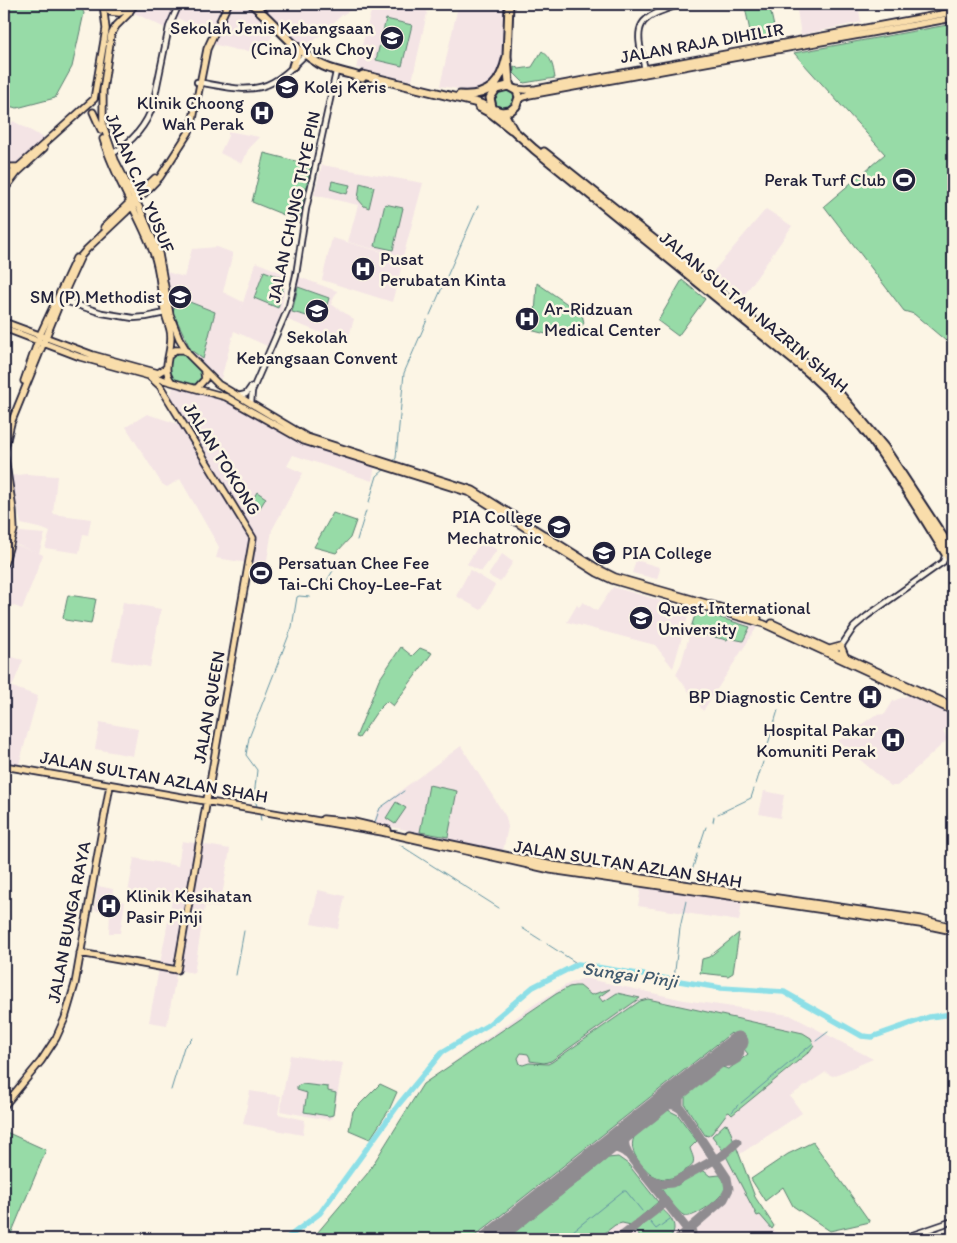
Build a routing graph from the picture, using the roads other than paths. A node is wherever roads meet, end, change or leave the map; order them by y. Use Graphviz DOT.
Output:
graph roads {
  1 [pos="105,4"];
  2 [pos="179,4"];
  3 [pos="224,4"];
  4 [pos="228,4"];
  5 [pos="252,4"];
  6 [pos="509,4"];
  7 [pos="682,4"];
  8 [pos="134,5"];
  9 [pos="951,13"];
  10 [pos="953,18"];
  11 [pos="806,39"];
  12 [pos="833,40"];
  13 [pos="295,44"];
  14 [pos="306,54"];
  15 [pos="507,56"];
  16 [pos="293,66"];
  17 [pos="645,69"];
  18 [pos="336,72"];
  19 [pos="199,82"];
  20 [pos="513,88"];
  21 [pos="426,90"];
  22 [pos="518,99"];
  23 [pos="92,101"];
  24 [pos="103,105"];
  25 [pos="492,107"];
  26 [pos="93,111"];
  27 [pos="510,111"];
  28 [pos="501,112"];
  29 [pos="513,130"];
  30 [pos="112,154"];
  31 [pos="28,163"];
  32 [pos="9,170"];
  33 [pos="4,186"];
  34 [pos="133,202"];
  35 [pos="125,213"];
  36 [pos="142,225"];
  37 [pos="657,246"];
  38 [pos="666,249"];
  39 [pos="683,271"];
  40 [pos="59,299"];
  41 [pos="165,313"];
  42 [pos="4,322"];
  43 [pos="4,328"];
  44 [pos="46,329"];
  45 [pos="32,335"];
  46 [pos="42,339"];
  47 [pos="52,343"];
  48 [pos="38,349"];
  49 [pos="170,355"];
  50 [pos="189,355"];
  51 [pos="166,368"];
  52 [pos="204,372"];
  53 [pos="260,373"];
  54 [pos="148,376"];
  55 [pos="172,382"];
  56 [pos="180,384"];
  57 [pos="197,388"];
  58 [pos="165,395"];
  59 [pos="236,395"];
  60 [pos="251,404"];
  61 [pos="4,433"];
  62 [pos="4,484"];
  63 [pos="253,538"];
  64 [pos="4,548"];
  65 [pos="951,551"];
  66 [pos="943,562"];
  67 [pos="4,564"];
  68 [pos="953,564"];
  69 [pos="681,596"];
  70 [pos="693,604"];
  71 [pos="841,646"];
  72 [pos="828,651"];
  73 [pos="837,653"];
  74 [pos="844,659"];
  75 [pos="953,706"];
  76 [pos="953,711"];
  77 [pos="4,766"];
  78 [pos="110,785"];
  79 [pos="207,802"];
  80 [pos="298,818"];
  81 [pos="354,822"];
  82 [pos="329,823"];
  83 [pos="382,832"];
  84 [pos="704,888"];
  85 [pos="744,898"];
  86 [pos="953,927"];
  87 [pos="953,931"];
  88 [pos="80,953"];
  89 [pos="4,1106"];
  90 [pos="953,1221"];
  91 [pos="901,1239"];
  1 -- 8 [label="main road"];
  1 -- 23 [label="main road, JALAN C.M. YUSUF"];
  2 -- 30 [label="street"];
  3 -- 19 [label="main road"];
  4 -- 19 [label="main road"];
  5 -- 13 [label="highway"];
  6 -- 15 [label="highway"];
  7 -- 17 [label="street"];
  8 -- 24 [label="main road, JALAN C.M. YUSUF"];
  9 -- 11 [label="main road, JALAN RAJA DIHILIR"];
  10 -- 12 [label="main road, JALAN RAJA DIHILIR"];
  11 -- 12 [label="main road"];
  11 -- 17 [label="main road, JALAN RAJA DIHILIR"];
  12 -- 22 [label="main road, JALAN RAJA DIHILIR"];
  13 -- 14 [label="highway"];
  13 -- 16 [label="highway"];
  14 -- 16 [label="street"];
  14 -- 18 [label="highway"];
  15 -- 20 [label="highway"];
  15 -- 21 [label="highway"];
  16 -- 19 [label="street"];
  17 -- 20 [label="main road, JALAN RAJA DIHILIR"];
  18 -- 21 [label="highway"];
  18 -- 53 [label="street, JALAN CHUNG THYE PIN"];
  19 -- 34 [label="main road"];
  20 -- 22 [label="highway"];
  20 -- 25 [label="highway"];
  21 -- 25 [label="highway"];
  21 -- 29 [label="highway"];
  22 -- 27 [label="highway"];
  23 -- 24 [label="main road"];
  23 -- 26 [label="main road"];
  23 -- 32 [label="main road"];
  24 -- 26 [label="main road"];
  24 -- 30 [label="main road, JALAN C.M. YUSUF"];
  25 -- 28 [label="highway"];
  26 -- 31 [label="main road"];
  26 -- 34 [label="main road, JALAN C.M. YUSUF"];
  27 -- 28 [label="highway"];
  27 -- 37 [label="highway, JALAN SULTAN NAZRIN SHAH"];
  28 -- 29 [label="highway, JALAN SULTAN NAZRIN SHAH"];
  29 -- 37 [label="highway, JALAN SULTAN NAZRIN SHAH"];
  30 -- 34 [label="main road, JALAN C.M. YUSUF"];
  31 -- 32 [label="main road"];
  31 -- 33 [label="main road"];
  32 -- 33 [label="main road"];
  34 -- 35 [label="main road"];
  34 -- 36 [label="main road, JALAN C.M. YUSUF"];
  34 -- 40 [label="main road"];
  34 -- 50 [label="main road, JALAN C.M. YUSUF"];
  35 -- 36 [label="main road"];
  35 -- 40 [label="main road"];
  36 -- 41 [label="main road, JALAN C.M. YUSUF"];
  37 -- 38 [label="highway, JALAN SULTAN NAZRIN SHAH"];
  37 -- 39 [label="highway, JALAN SULTAN NAZRIN SHAH"];
  38 -- 39 [label="highway"];
  38 -- 65 [label="highway, JALAN SULTAN NAZRIN SHAH"];
  39 -- 65 [label="highway, JALAN SULTAN NAZRIN SHAH"];
  40 -- 41 [label="street"];
  40 -- 44 [label="main road"];
  41 -- 49 [label="main road, JALAN C.M. YUSUF"];
  42 -- 45 [label="main road"];
  43 -- 45 [label="main road"];
  44 -- 45 [label="main road"];
  44 -- 46 [label="main road"];
  44 -- 47 [label="main road"];
  45 -- 46 [label="main road"];
  45 -- 48 [label="main road"];
  46 -- 47 [label="main road"];
  46 -- 48 [label="main road"];
  47 -- 48 [label="main road"];
  47 -- 51 [label="main road"];
  47 -- 54 [label="main road"];
  48 -- 61 [label="main road"];
  48 -- 67 [label="main road"];
  49 -- 50 [label="main road"];
  49 -- 51 [label="main road"];
  50 -- 52 [label="main road"];
  51 -- 55 [label="main road"];
  52 -- 57 [label="main road"];
  52 -- 59 [label="main road"];
  53 -- 59 [label="street, JALAN CHUNG THYE PIN"];
  53 -- 60 [label="street, JALAN CHUNG THYE PIN"];
  54 -- 55 [label="main road"];
  54 -- 58 [label="main road, JALAN TOKONG"];
  55 -- 56 [label="main road"];
  56 -- 57 [label="main road"];
  56 -- 58 [label="main road"];
  57 -- 70 [label="main road"];
  58 -- 63 [label="main road, JALAN TOKONG"];
  59 -- 60 [label="main road"];
  60 -- 69 [label="main road"];
  62 -- 64 [label="main road"];
  63 -- 79 [label="main road, JALAN QUEEN"];
  65 -- 66 [label="street"];
  65 -- 68 [label="highway, JALAN SULTAN NAZRIN SHAH"];
  66 -- 68 [label="street"];
  66 -- 71 [label="street"];
  69 -- 70 [label="main road"];
  69 -- 72 [label="main road"];
  70 -- 72 [label="main road"];
  71 -- 72 [label="main road"];
  71 -- 73 [label="street"];
  71 -- 74 [label="main road"];
  72 -- 73 [label="main road"];
  72 -- 74 [label="main road"];
  73 -- 74 [label="main road"];
  74 -- 75 [label="main road"];
  74 -- 76 [label="main road"];
  77 -- 78 [label="main road, JALAN SULTAN AZLAN SHAH"];
  78 -- 79 [label="main road, JALAN SULTAN AZLAN SHAH"];
  78 -- 88 [label="main road, JALAN BUNGA RAYA"];
  79 -- 80 [label="main road, JALAN SULTAN AZLAN SHAH"];
  79 -- 88 [label="main road, JALAN QUEEN"];
  80 -- 81 [label="main road, JALAN SULTAN AZLAN SHAH"];
  80 -- 82 [label="main road, JALAN SULTAN AZLAN SHAH"];
  81 -- 82 [label="main road"];
  81 -- 83 [label="main road"];
  81 -- 84 [label="main road, JALAN SULTAN AZLAN SHAH"];
  82 -- 83 [label="main road, JALAN SULTAN AZLAN SHAH"];
  83 -- 85 [label="main road, JALAN SULTAN AZLAN SHAH"];
  84 -- 85 [label="main road"];
  84 -- 86 [label="main road, JALAN SULTAN AZLAN SHAH"];
  85 -- 87 [label="main road, JALAN SULTAN AZLAN SHAH"];
  88 -- 89 [label="main road, JALAN BUNGA RAYA"];
  90 -- 91 [label="street"];
}
